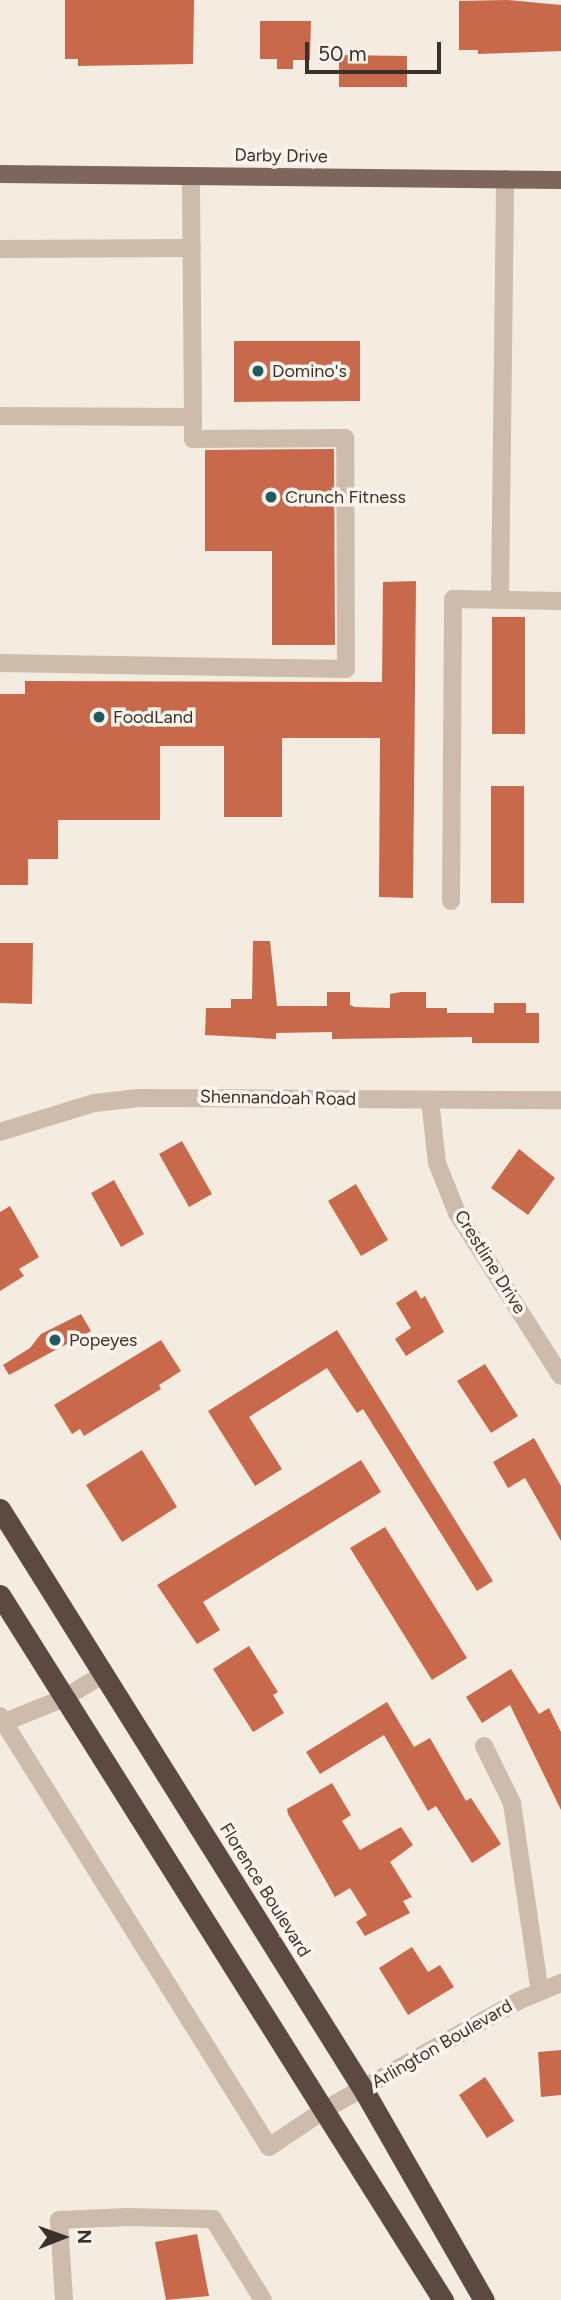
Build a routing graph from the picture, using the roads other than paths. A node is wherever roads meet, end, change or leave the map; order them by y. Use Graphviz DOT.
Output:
graph roads {
  1 [pos="0,174"];
  2 [pos="191,176"];
  3 [pos="505,179"];
  4 [pos="561,180"];
  5 [pos="0,248"];
  6 [pos="192,248"];
  7 [pos="0,416"];
  8 [pos="193,417"];
  9 [pos="500,600"];
  10 [pos="561,601"];
  11 [pos="0,663"];
  12 [pos="451,901"];
  13 [pos="430,1100"];
  14 [pos="561,1100"];
  15 [pos="0,1132"];
  16 [pos="561,1376"];
  17 [pos="0,1508"];
  18 [pos="0,1595"];
  19 [pos="104,1674"];
  20 [pos="64,1698"];
  21 [pos="1,1720"];
  22 [pos="484,1746"];
  23 [pos="561,1983"];
  24 [pos="540,1992"];
  25 [pos="363,2089"];
  26 [pos="324,2110"];
  27 [pos="64,2300"];
  28 [pos="263,2300"];
  29 [pos="443,2300"];
  30 [pos="484,2300"];
  1 -- 2 [label="main road, Darby Drive"];
  2 -- 3 [label="main road, Darby Drive"];
  2 -- 6 [label="street"];
  3 -- 4 [label="main road, Darby Drive"];
  3 -- 9 [label="street"];
  5 -- 6 [label="street"];
  6 -- 8 [label="street"];
  7 -- 8 [label="street"];
  8 -- 11 [label="street"];
  9 -- 10 [label="street"];
  9 -- 12 [label="street"];
  13 -- 14 [label="street, Shennandoah Road"];
  13 -- 15 [label="street, Shennandoah Road"];
  13 -- 16 [label="street, Crestline Drive"];
  17 -- 19 [label="highway, Florence Boulevard"];
  18 -- 20 [label="highway"];
  19 -- 20 [label="street"];
  19 -- 25 [label="highway, Florence Boulevard"];
  20 -- 21 [label="street"];
  20 -- 26 [label="highway"];
  21 -- 26 [label="street, Arlington Boulevard"];
  22 -- 24 [label="street"];
  23 -- 24 [label="street, Arlington Boulevard"];
  24 -- 25 [label="street, Arlington Boulevard"];
  25 -- 26 [label="street, Arlington Boulevard"];
  25 -- 30 [label="highway, Florence Boulevard"];
  26 -- 29 [label="highway"];
  27 -- 28 [label="street"];
}
